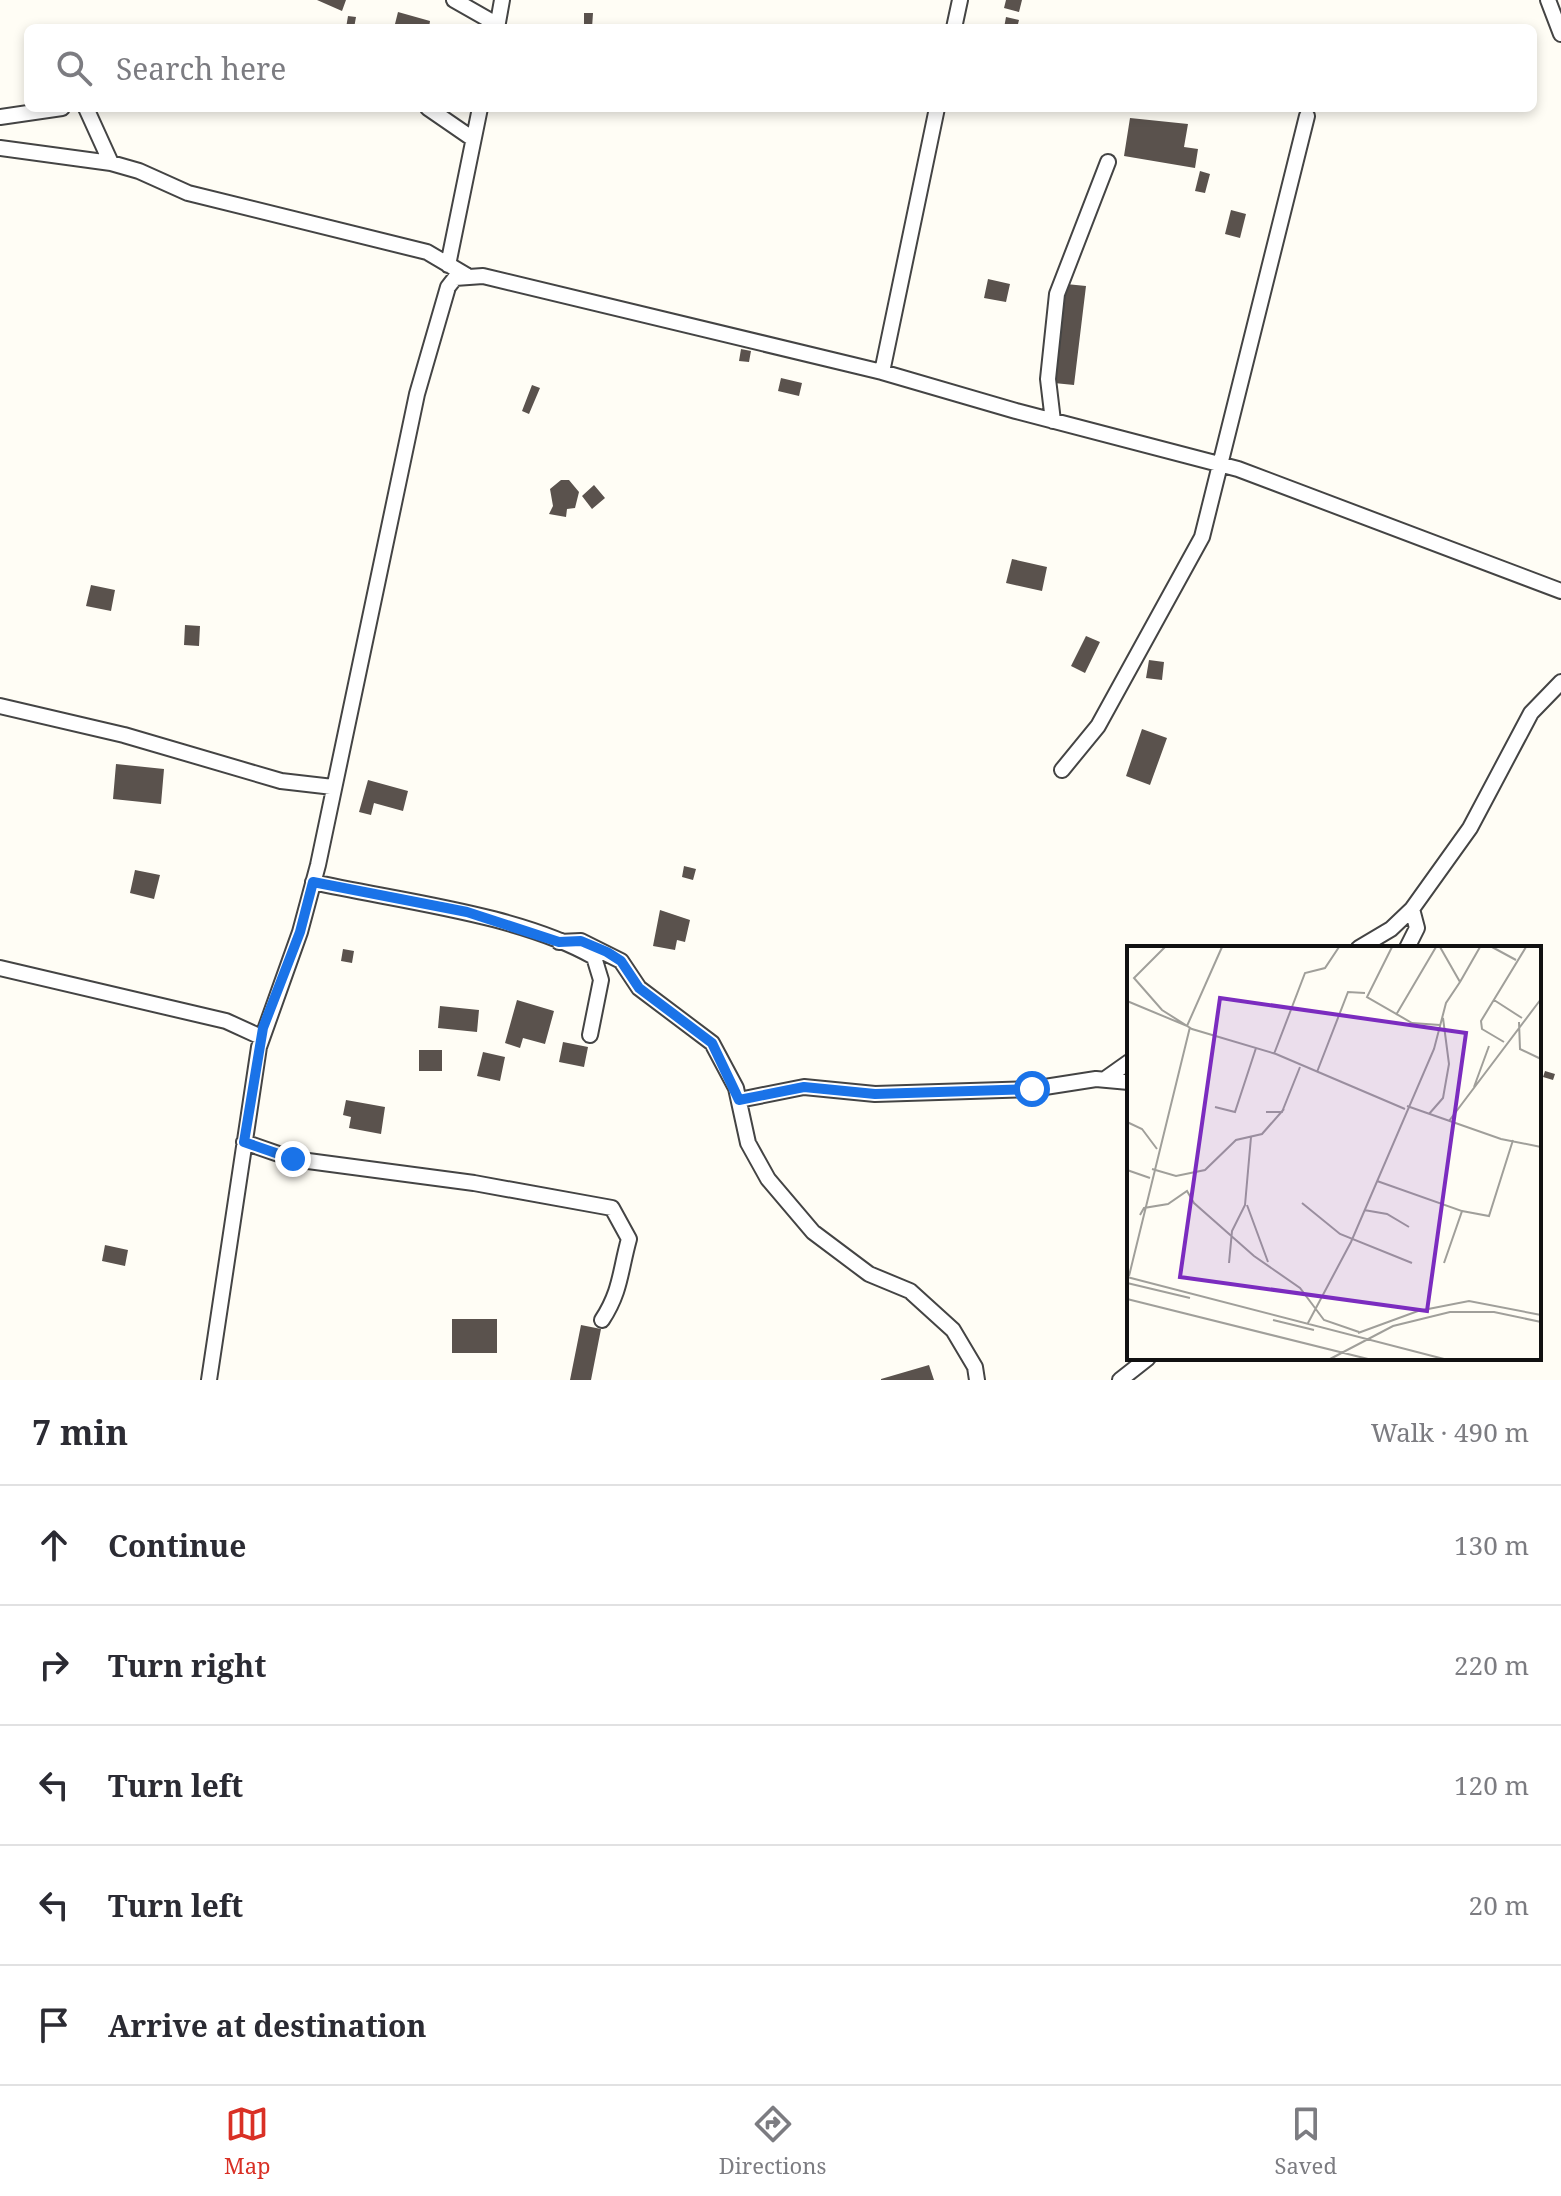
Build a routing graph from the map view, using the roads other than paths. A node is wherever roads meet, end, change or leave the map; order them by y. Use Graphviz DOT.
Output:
graph roads {
  1 [pos="454,0"];
  2 [pos="502,0"];
  3 [pos="960,0"];
  4 [pos="1548,0"];
  5 [pos="494,24"];
  6 [pos="497,24"];
  7 [pos="955,24"];
  8 [pos="1561,34"];
  9 [pos="34,112"];
  10 [pos="88,112"];
  11 [pos="434,112"];
  12 [pos="479,112"];
  13 [pos="936,112"];
  14 [pos="1307,116"];
  15 [pos="0,117"];
  16 [pos="473,139"];
  17 [pos="0,148"];
  18 [pos="1108,162"];
  19 [pos="111,163"];
  20 [pos="448,265"];
  21 [pos="466,275"];
  22 [pos="882,372"];
  23 [pos="1053,421"];
  24 [pos="1223,465"];
  25 [pos="1561,591"];
  26 [pos="1561,682"];
  27 [pos="0,706"];
  28 [pos="1062,770"];
  29 [pos="333,787"];
  30 [pos="313,882"];
  31 [pos="1412,909"];
  32 [pos="559,942"];
  33 [pos="1362,946"];
  34 [pos="1408,946"];
  35 [pos="0,968"];
  36 [pos="590,1035"];
  37 [pos="261,1037"];
  38 [pos="1127,1063"];
  39 [pos="1105,1079"];
  40 [pos="1127,1082"];
  41 [pos="739,1100"];
  42 [pos="244,1142"];
  43 [pos="602,1320"];
  44 [pos="1145,1360"];
  45 [pos="209,1380"];
  46 [pos="977,1380"];
  47 [pos="1120,1380"];
  1 -- 5 [label="street"];
  2 -- 6 [label="street"];
  3 -- 7 [label="street"];
  4 -- 8 [label="street"];
  9 -- 15 [label="street"];
  10 -- 19 [label="street"];
  11 -- 16 [label="street"];
  12 -- 16 [label="street"];
  13 -- 22 [label="street"];
  14 -- 24 [label="street"];
  16 -- 20 [label="street"];
  17 -- 19 [label="street"];
  18 -- 23 [label="street"];
  19 -- 20 [label="street"];
  20 -- 21 [label="street"];
  21 -- 22 [label="street"];
  21 -- 29 [label="street"];
  22 -- 23 [label="street"];
  23 -- 24 [label="street"];
  24 -- 25 [label="street"];
  24 -- 28 [label="street"];
  26 -- 31 [label="street"];
  27 -- 29 [label="street"];
  29 -- 30 [label="street"];
  30 -- 32 [label="street"];
  30 -- 37 [label="street"];
  31 -- 33 [label="street"];
  31 -- 34 [label="street"];
  32 -- 36 [label="street"];
  32 -- 41 [label="street"];
  35 -- 37 [label="street"];
  37 -- 42 [label="street"];
  38 -- 39 [label="street"];
  39 -- 40 [label="street"];
  39 -- 41 [label="street"];
  41 -- 46 [label="street"];
  42 -- 43 [label="street"];
  42 -- 45 [label="street"];
  44 -- 47 [label="street"];
}
